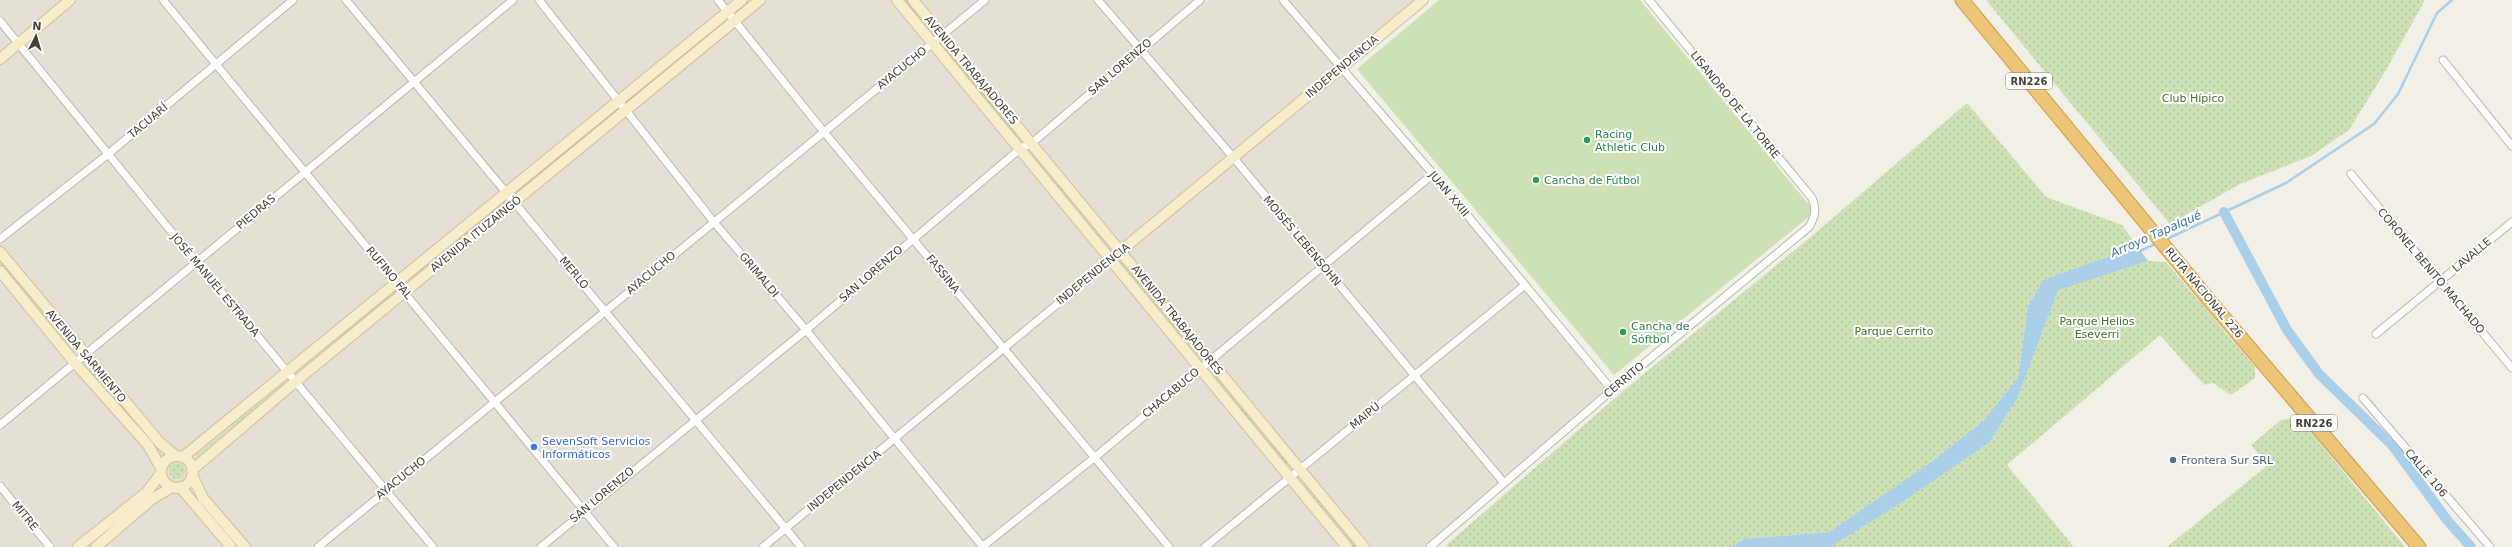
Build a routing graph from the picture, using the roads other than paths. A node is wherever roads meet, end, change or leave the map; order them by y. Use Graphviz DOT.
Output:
graph roads {
  1 [pos="70,0"];
  2 [pos="162,0"];
  3 [pos="293,0"];
  4 [pos="346,0"];
  5 [pos="513,0"];
  6 [pos="539,0"];
  7 [pos="718,0"];
  8 [pos="742,0"];
  9 [pos="760,0"];
  10 [pos="897,0"];
  11 [pos="913,0"];
  12 [pos="985,0"];
  13 [pos="1098,0"];
  14 [pos="1200,0"];
  15 [pos="1283,0"];
  16 [pos="1423,0"];
  17 [pos="1649,0"];
  18 [pos="1962,0"];
  19 [pos="728,12"];
  20 [pos="736,21"];
  21 [pos="0,22"];
  22 [pos="942,36"];
  23 [pos="933,43"];
  24 [pos="18,44"];
  25 [pos="1141,49"];
  26 [pos="0,59"];
  27 [pos="2443,60"];
  28 [pos="216,64"];
  29 [pos="1340,69"];
  30 [pos="414,82"];
  31 [pos="618,100"];
  32 [pos="626,111"];
  33 [pos="824,132"];
  34 [pos="1032,143"];
  35 [pos="2512,146"];
  36 [pos="1021,148"];
  37 [pos="107,155"];
  38 [pos="1233,157"];
  39 [pos="304,171"];
  40 [pos="1433,174"];
  41 [pos="2351,174"];
  42 [pos="507,192"];
  43 [pos="515,202"];
  44 [pos="1815,212"];
  45 [pos="713,221"];
  46 [pos="2512,222"];
  47 [pos="913,238"];
  48 [pos="0,239"];
  49 [pos="1121,251"];
  50 [pos="0,252"];
  51 [pos="1112,258"];
  52 [pos="196,262"];
  53 [pos="1323,266"];
  54 [pos="0,271"];
  55 [pos="397,283"];
  56 [pos="2439,283"];
  57 [pos="1524,285"];
  58 [pos="404,292"];
  59 [pos="606,311"];
  60 [pos="806,330"];
  61 [pos="2376,334"];
  62 [pos="1003,347"];
  63 [pos="85,355"];
  64 [pos="1210,360"];
  65 [pos="75,364"];
  66 [pos="1200,368"];
  67 [pos="2512,368"];
  68 [pos="288,373"];
  69 [pos="1414,376"];
  70 [pos="295,382"];
  71 [pos="1612,390"];
  72 [pos="2363,398"];
  73 [pos="495,401"];
  74 [pos="695,419"];
  75 [pos="0,425"];
  76 [pos="895,439"];
  77 [pos="179,457"];
  78 [pos="1094,458"];
  79 [pos="1300,469"];
  80 [pos="161,470"];
  81 [pos="192,472"];
  82 [pos="1290,477"];
  83 [pos="1504,483"];
  84 [pos="0,486"];
  85 [pos="176,487"];
  86 [pos="386,490"];
  87 [pos="583,511"];
  88 [pos="785,528"];
  89 [pos="50,547"];
  90 [pos="78,547"];
  91 [pos="96,547"];
  92 [pos="231,547"];
  93 [pos="245,547"];
  94 [pos="318,547"];
  95 [pos="433,547"];
  96 [pos="541,547"];
  97 [pos="614,547"];
  98 [pos="763,547"];
  99 [pos="801,547"];
  100 [pos="982,547"];
  101 [pos="1169,547"];
  102 [pos="1205,547"];
  103 [pos="1347,547"];
  104 [pos="1364,547"];
  105 [pos="1430,547"];
  106 [pos="2419,547"];
  107 [pos="2490,547"];
  1 -- 24 [label="main road"];
  2 -- 28 [label="street, RUFINO FAL"];
  3 -- 28 [label="street, TACUARÍ"];
  4 -- 30 [label="street, MERLO"];
  5 -- 30 [label="street, PIEDRAS"];
  6 -- 31 [label="street, GRIMALDI"];
  7 -- 19 [label="street, FASSINA"];
  8 -- 19 [label="main road, AVENIDA ITUZAINGÓ"];
  9 -- 20 [label="main road, AVENIDA ITUZAINGÓ"];
  10 -- 23 [label="main road, AVENIDA TRABAJADORES"];
  11 -- 22 [label="main road, AVENIDA TRABAJADORES"];
  12 -- 22 [label="street, AYACUCHO"];
  13 -- 25 [label="street, MOISÉS LEBENSOHN"];
  14 -- 25 [label="street, SAN LORENZO"];
  15 -- 29 [label="street, JUAN XXIII"];
  16 -- 29 [label="main road, INDEPENDENCIA"];
  17 -- 44 [label="street, LISANDRO DE LA TORRE"];
  18 -- 106 [label="highway, RUTA NACIONAL 226 / RN226"];
  19 -- 20 [label="street, FASSINA"];
  19 -- 31 [label="main road, AVENIDA ITUZAINGÓ"];
  20 -- 32 [label="main road, AVENIDA ITUZAINGÓ"];
  20 -- 33 [label="street, FASSINA"];
  21 -- 24 [label="street, JOSÉ MANUEL ESTRADA"];
  22 -- 23 [label="street, AYACUCHO"];
  22 -- 34 [label="main road, AVENIDA TRABAJADORES"];
  23 -- 33 [label="street, AYACUCHO"];
  23 -- 36 [label="main road, AVENIDA TRABAJADORES"];
  24 -- 26 [label="main road"];
  24 -- 37 [label="street, JOSÉ MANUEL ESTRADA"];
  25 -- 34 [label="street, SAN LORENZO"];
  25 -- 38 [label="street, MOISÉS LEBENSOHN"];
  27 -- 35 [label="street"];
  28 -- 37 [label="street, TACUARÍ"];
  28 -- 39 [label="street, RUFINO FAL"];
  29 -- 38 [label="main road, INDEPENDENCIA"];
  29 -- 40 [label="street, JUAN XXIII"];
  30 -- 39 [label="street, PIEDRAS"];
  30 -- 42 [label="street, MERLO"];
  31 -- 32 [label="street, GRIMALDI"];
  31 -- 42 [label="main road, AVENIDA ITUZAINGÓ"];
  32 -- 43 [label="main road, AVENIDA ITUZAINGÓ"];
  32 -- 45 [label="street, GRIMALDI"];
  33 -- 45 [label="street, AYACUCHO"];
  33 -- 47 [label="street, FASSINA"];
  34 -- 36 [label="street, SAN LORENZO"];
  34 -- 49 [label="main road, AVENIDA TRABAJADORES"];
  36 -- 47 [label="street, SAN LORENZO"];
  36 -- 51 [label="main road, AVENIDA TRABAJADORES"];
  37 -- 48 [label="street, TACUARÍ"];
  37 -- 52 [label="street, JOSÉ MANUEL ESTRADA"];
  38 -- 49 [label="main road, INDEPENDENCIA"];
  38 -- 53 [label="street, MOISÉS LEBENSOHN"];
  39 -- 52 [label="street, PIEDRAS"];
  39 -- 55 [label="street, RUFINO FAL"];
  40 -- 53 [label="street, CHACABUCO"];
  40 -- 57 [label="street, JUAN XXIII"];
  41 -- 56 [label="street, CORONEL BENITO MACHADO"];
  42 -- 43 [label="street, MERLO"];
  42 -- 55 [label="main road, AVENIDA ITUZAINGÓ"];
  43 -- 58 [label="main road, AVENIDA ITUZAINGÓ"];
  43 -- 59 [label="street, MERLO"];
  44 -- 71 [label="street, CERRITO"];
  45 -- 59 [label="street, AYACUCHO"];
  45 -- 60 [label="street, GRIMALDI"];
  46 -- 56 [label="street, LAVALLE"];
  47 -- 60 [label="street, SAN LORENZO"];
  47 -- 62 [label="street, FASSINA"];
  49 -- 51 [label="main road, INDEPENDENCIA"];
  49 -- 64 [label="main road, AVENIDA TRABAJADORES"];
  50 -- 63 [label="main road, AVENIDA SARMIENTO"];
  51 -- 62 [label="street, INDEPENDENCIA"];
  51 -- 66 [label="main road, AVENIDA TRABAJADORES"];
  52 -- 63 [label="street, PIEDRAS"];
  52 -- 68 [label="street, JOSÉ MANUEL ESTRADA"];
  53 -- 64 [label="street, CHACABUCO"];
  53 -- 69 [label="street, MOISÉS LEBENSOHN"];
  54 -- 65 [label="main road, AVENIDA SARMIENTO"];
  55 -- 58 [label="street, RUFINO FAL"];
  55 -- 68 [label="main road, AVENIDA ITUZAINGÓ"];
  56 -- 61 [label="street, LAVALLE"];
  56 -- 67 [label="street, CORONEL BENITO MACHADO"];
  57 -- 69 [label="street, MAIPÚ"];
  57 -- 71 [label="street, JUAN XXIII"];
  58 -- 70 [label="main road, AVENIDA ITUZAINGÓ"];
  58 -- 73 [label="street, RUFINO FAL"];
  59 -- 73 [label="street, AYACUCHO"];
  59 -- 74 [label="street, MERLO"];
  60 -- 74 [label="street, SAN LORENZO"];
  60 -- 76 [label="street, GRIMALDI"];
  62 -- 76 [label="street, INDEPENDENCIA"];
  62 -- 78 [label="street, FASSINA"];
  63 -- 65 [label="street, PIEDRAS"];
  63 -- 77 [label="main road, AVENIDA SARMIENTO"];
  64 -- 66 [label="street, CHACABUCO"];
  64 -- 79 [label="main road, AVENIDA TRABAJADORES"];
  65 -- 75 [label="street, PIEDRAS"];
  65 -- 80 [label="main road, AVENIDA SARMIENTO"];
  66 -- 78 [label="street, CHACABUCO"];
  66 -- 82 [label="main road, AVENIDA TRABAJADORES"];
  68 -- 70 [label="street, JOSÉ MANUEL ESTRADA"];
  68 -- 77 [label="main road, AVENIDA ITUZAINGÓ"];
  69 -- 79 [label="street, MAIPÚ"];
  69 -- 83 [label="street, MOISÉS LEBENSOHN"];
  70 -- 81 [label="main road, AVENIDA ITUZAINGÓ"];
  70 -- 86 [label="street, JOSÉ MANUEL ESTRADA"];
  71 -- 83 [label="street, CERRITO"];
  72 -- 107 [label="street, CALLE 106"];
  73 -- 86 [label="street, AYACUCHO"];
  73 -- 87 [label="street, RUFINO FAL"];
  74 -- 87 [label="street, SAN LORENZO"];
  74 -- 88 [label="street, MERLO"];
  76 -- 88 [label="street, INDEPENDENCIA"];
  76 -- 100 [label="street, GRIMALDI"];
  77 -- 80 [label="main road"];
  77 -- 81 [label="main road"];
  78 -- 100 [label="street, CHACABUCO"];
  78 -- 101 [label="street, FASSINA"];
  79 -- 82 [label="street, MAIPÚ"];
  79 -- 104 [label="main road, AVENIDA TRABAJADORES"];
  80 -- 85 [label="main road"];
  80 -- 90 [label="main road"];
  81 -- 85 [label="main road"];
  81 -- 93 [label="main road"];
  82 -- 102 [label="street, MAIPÚ"];
  82 -- 103 [label="main road, AVENIDA TRABAJADORES"];
  83 -- 105 [label="street, CERRITO"];
  84 -- 89 [label="street, MITRE"];
  85 -- 91 [label="main road"];
  85 -- 92 [label="main road"];
  86 -- 94 [label="street, AYACUCHO"];
  86 -- 95 [label="street, JOSÉ MANUEL ESTRADA"];
  87 -- 96 [label="street, SAN LORENZO"];
  87 -- 97 [label="street, RUFINO FAL"];
  88 -- 98 [label="street, INDEPENDENCIA"];
  88 -- 99 [label="street, MERLO"];
}
